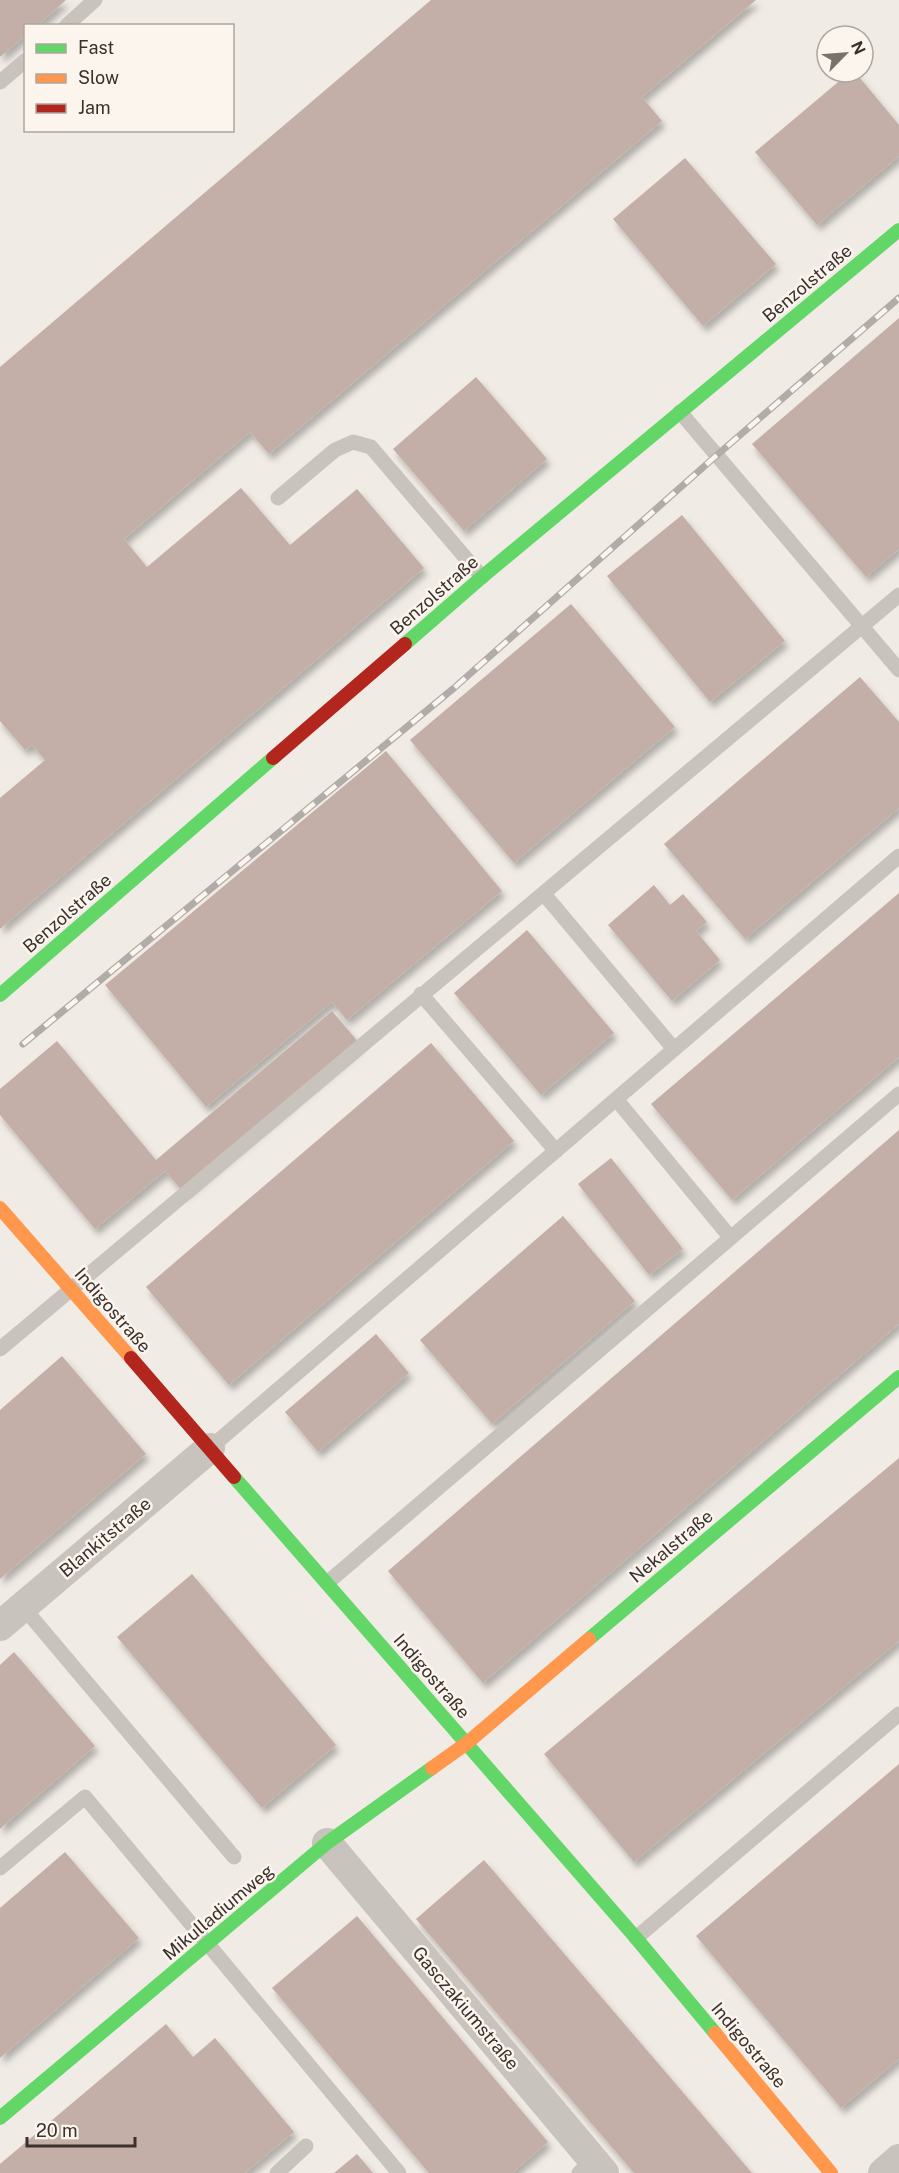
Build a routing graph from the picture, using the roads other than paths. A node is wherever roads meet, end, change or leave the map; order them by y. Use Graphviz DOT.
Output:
graph roads {
  1 [pos="95,0"];
  2 [pos="68,24"];
  3 [pos="24,62"];
  4 [pos="0,82"];
  5 [pos="899,230"];
  6 [pos="680,412"];
  7 [pos="278,498"];
  8 [pos="482,577"];
  9 [pos="899,595"];
  10 [pos="862,626"];
  11 [pos="899,670"];
  12 [pos="899,856"];
  13 [pos="544,894"];
  14 [pos="421,994"];
  15 [pos="0,995"];
  16 [pos="674,1049"];
  17 [pos="899,1094"];
  18 [pos="616,1100"];
  19 [pos="556,1151"];
  20 [pos="0,1208"];
  21 [pos="730,1237"];
  22 [pos="71,1289"];
  23 [pos="0,1350"];
  24 [pos="899,1377"];
  25 [pos="210,1448"];
  26 [pos="327,1583"];
  27 [pos="23,1606"];
  28 [pos="0,1626"];
  29 [pos="899,1714"];
  30 [pos="467,1743"];
  31 [pos="327,1843"];
  32 [pos="234,1857"];
  33 [pos="0,1868"];
  34 [pos="636,1938"];
  35 [pos="209,1944"];
  36 [pos="0,2118"];
  37 [pos="306,2146"];
  38 [pos="899,2159"];
  39 [pos="592,2169"];
  40 [pos="277,2173"];
  41 [pos="399,2173"];
  42 [pos="831,2173"];
  43 [pos="883,2173"];
  1 -- 2 [label="lane"];
  3 -- 4 [label="lane"];
  5 -- 6 [label="street, Benzolstraße"];
  6 -- 8 [label="street, Benzolstraße"];
  6 -- 10 [label="lane"];
  7 -- 8 [label="lane"];
  8 -- 15 [label="street, Benzolstraße"];
  9 -- 10 [label="lane"];
  10 -- 11 [label="lane"];
  10 -- 13 [label="lane"];
  12 -- 16 [label="lane"];
  13 -- 14 [label="lane"];
  13 -- 16 [label="lane"];
  14 -- 19 [label="lane"];
  14 -- 22 [label="lane"];
  16 -- 18 [label="lane"];
  17 -- 21 [label="lane"];
  18 -- 19 [label="lane"];
  18 -- 21 [label="lane"];
  19 -- 25 [label="lane"];
  20 -- 22 [label="street, Indigostraße"];
  21 -- 26 [label="lane"];
  22 -- 23 [label="lane"];
  22 -- 25 [label="street, Indigostraße"];
  24 -- 30 [label="street, Nekalstraße"];
  25 -- 26 [label="street, Indigostraße"];
  25 -- 27 [label="street, Blankitstraße"];
  26 -- 30 [label="street, Indigostraße"];
  27 -- 28 [label="street, Blankitstraße"];
  27 -- 32 [label="lane"];
  29 -- 34 [label="lane"];
  30 -- 31 [label="street, Mikulladiumweg"];
  30 -- 34 [label="street, Indigostraße"];
  31 -- 35 [label="street, Mikulladiumweg"];
  31 -- 39 [label="street, Gasczakiumstraße"];
  33 -- 35 [label="lane"];
  34 -- 42 [label="street, Indigostraße"];
  35 -- 36 [label="street, Mikulladiumweg"];
  35 -- 41 [label="lane"];
  37 -- 40 [label="lane"];
  38 -- 43 [label="street"];
}
